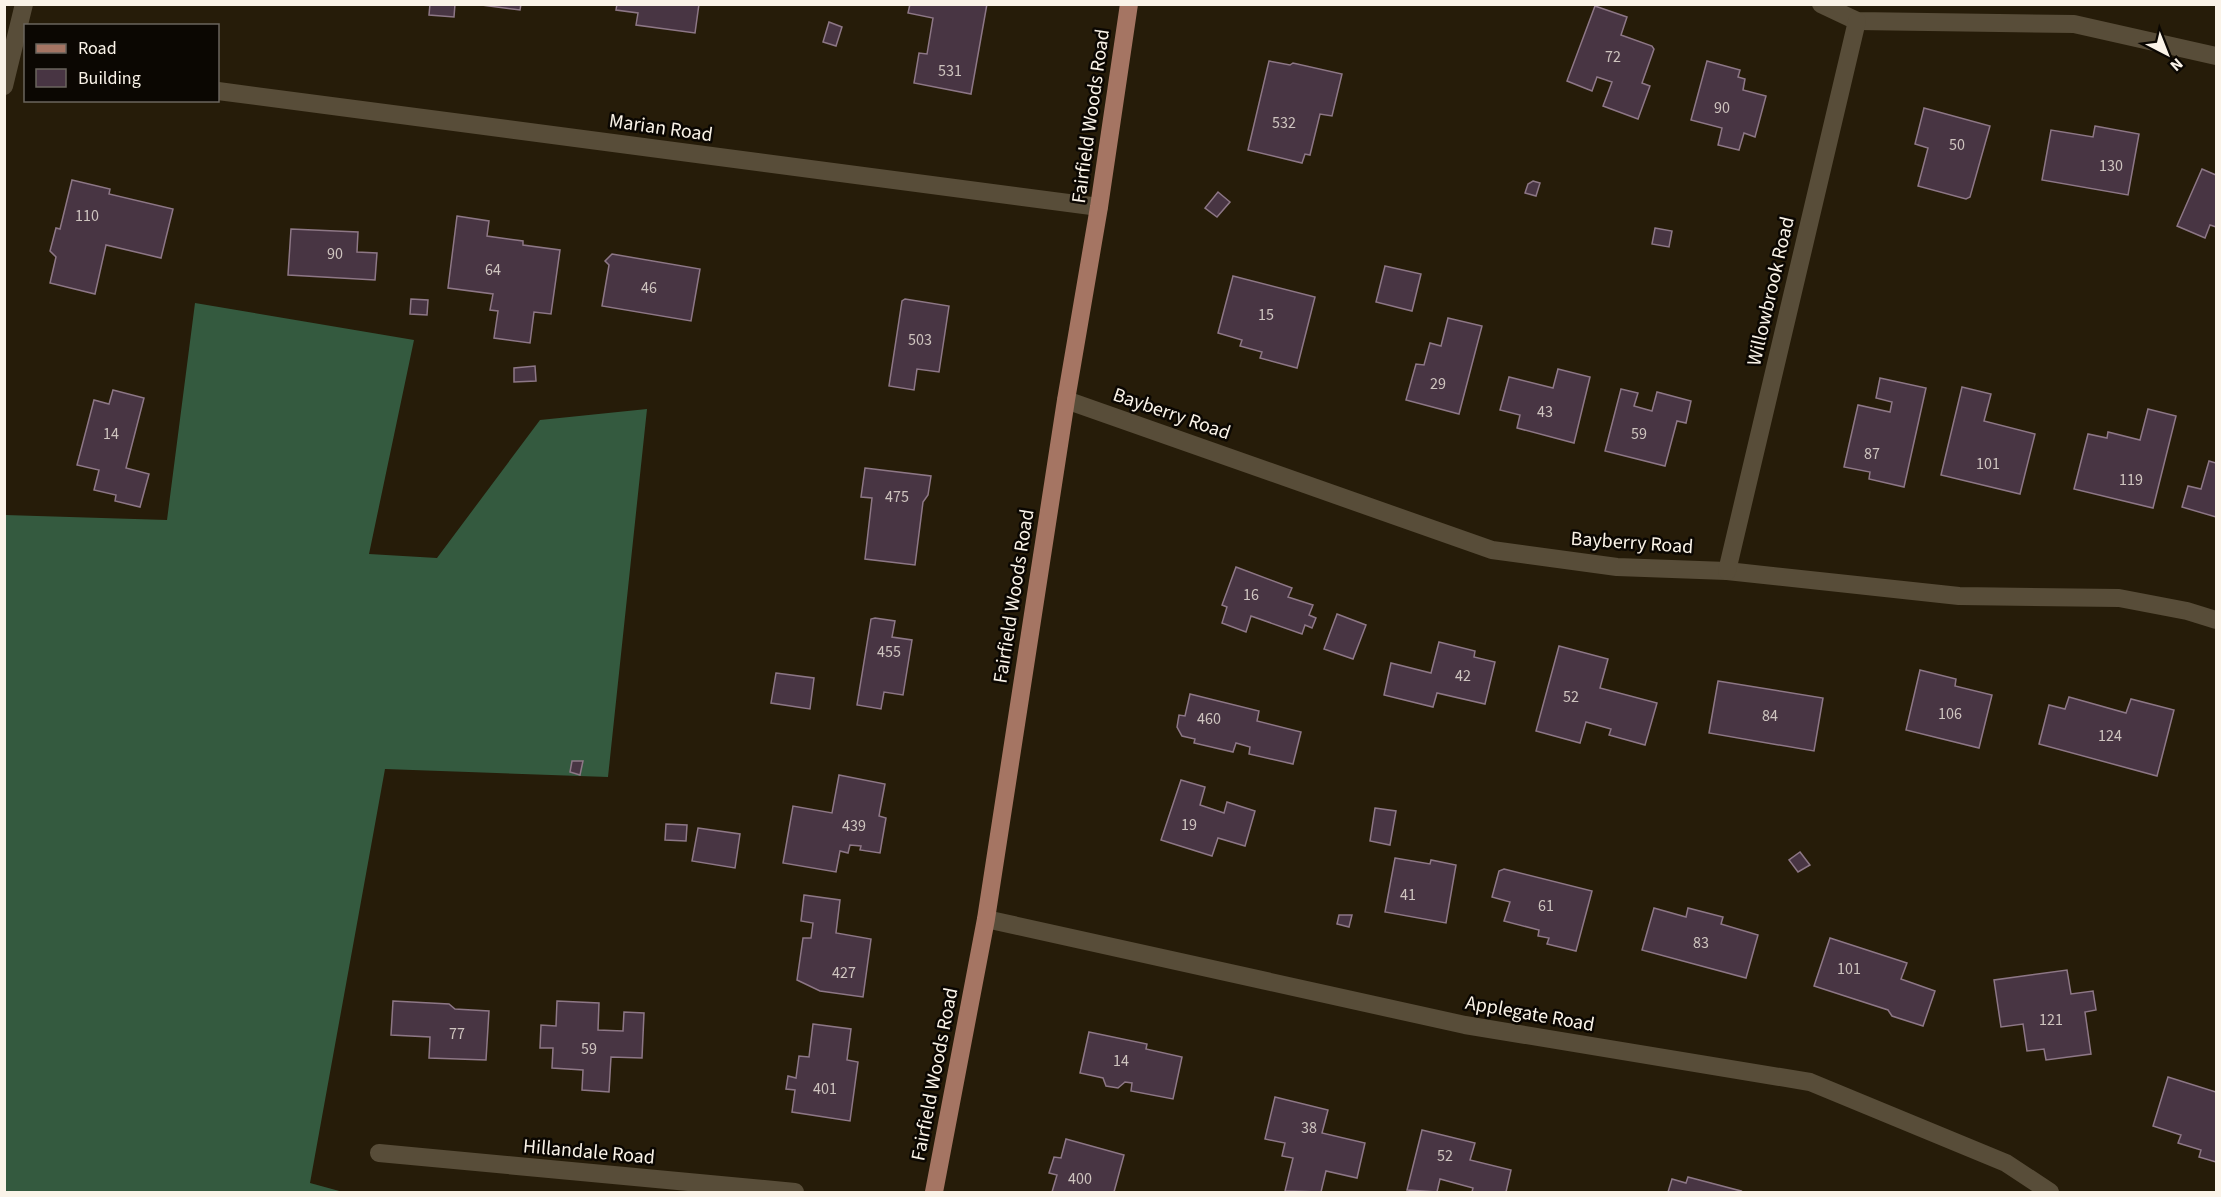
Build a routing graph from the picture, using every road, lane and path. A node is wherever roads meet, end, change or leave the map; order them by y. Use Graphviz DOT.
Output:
graph roads {
  1 [pos="24,4"];
  2 [pos="1129,4"];
  3 [pos="1821,4"];
  4 [pos="1857,21"];
  5 [pos="2217,56"];
  6 [pos="18,64"];
  7 [pos="4,86"];
  8 [pos="219,91"];
  9 [pos="1099,207"];
  10 [pos="1066,400"];
  11 [pos="1727,571"];
  12 [pos="2217,620"];
  13 [pos="986,919"];
  14 [pos="379,1153"];
  15 [pos="795,1192"];
  16 [pos="934,1192"];
  17 [pos="2050,1192"];
  1 -- 6 [label="street"];
  2 -- 9 [label="main road, Fairfield Woods Road"];
  3 -- 4 [label="street"];
  4 -- 5 [label="street"];
  4 -- 11 [label="street, Willowbrook Road"];
  6 -- 7 [label="street"];
  8 -- 9 [label="street, Marian Road"];
  9 -- 10 [label="main road, Fairfield Woods Road"];
  10 -- 11 [label="street, Bayberry Road"];
  10 -- 13 [label="main road, Fairfield Woods Road"];
  11 -- 12 [label="street, Bayberry Road"];
  13 -- 16 [label="main road, Fairfield Woods Road"];
  13 -- 17 [label="street, Applegate Road"];
  14 -- 15 [label="street, Hillandale Road"];
}
